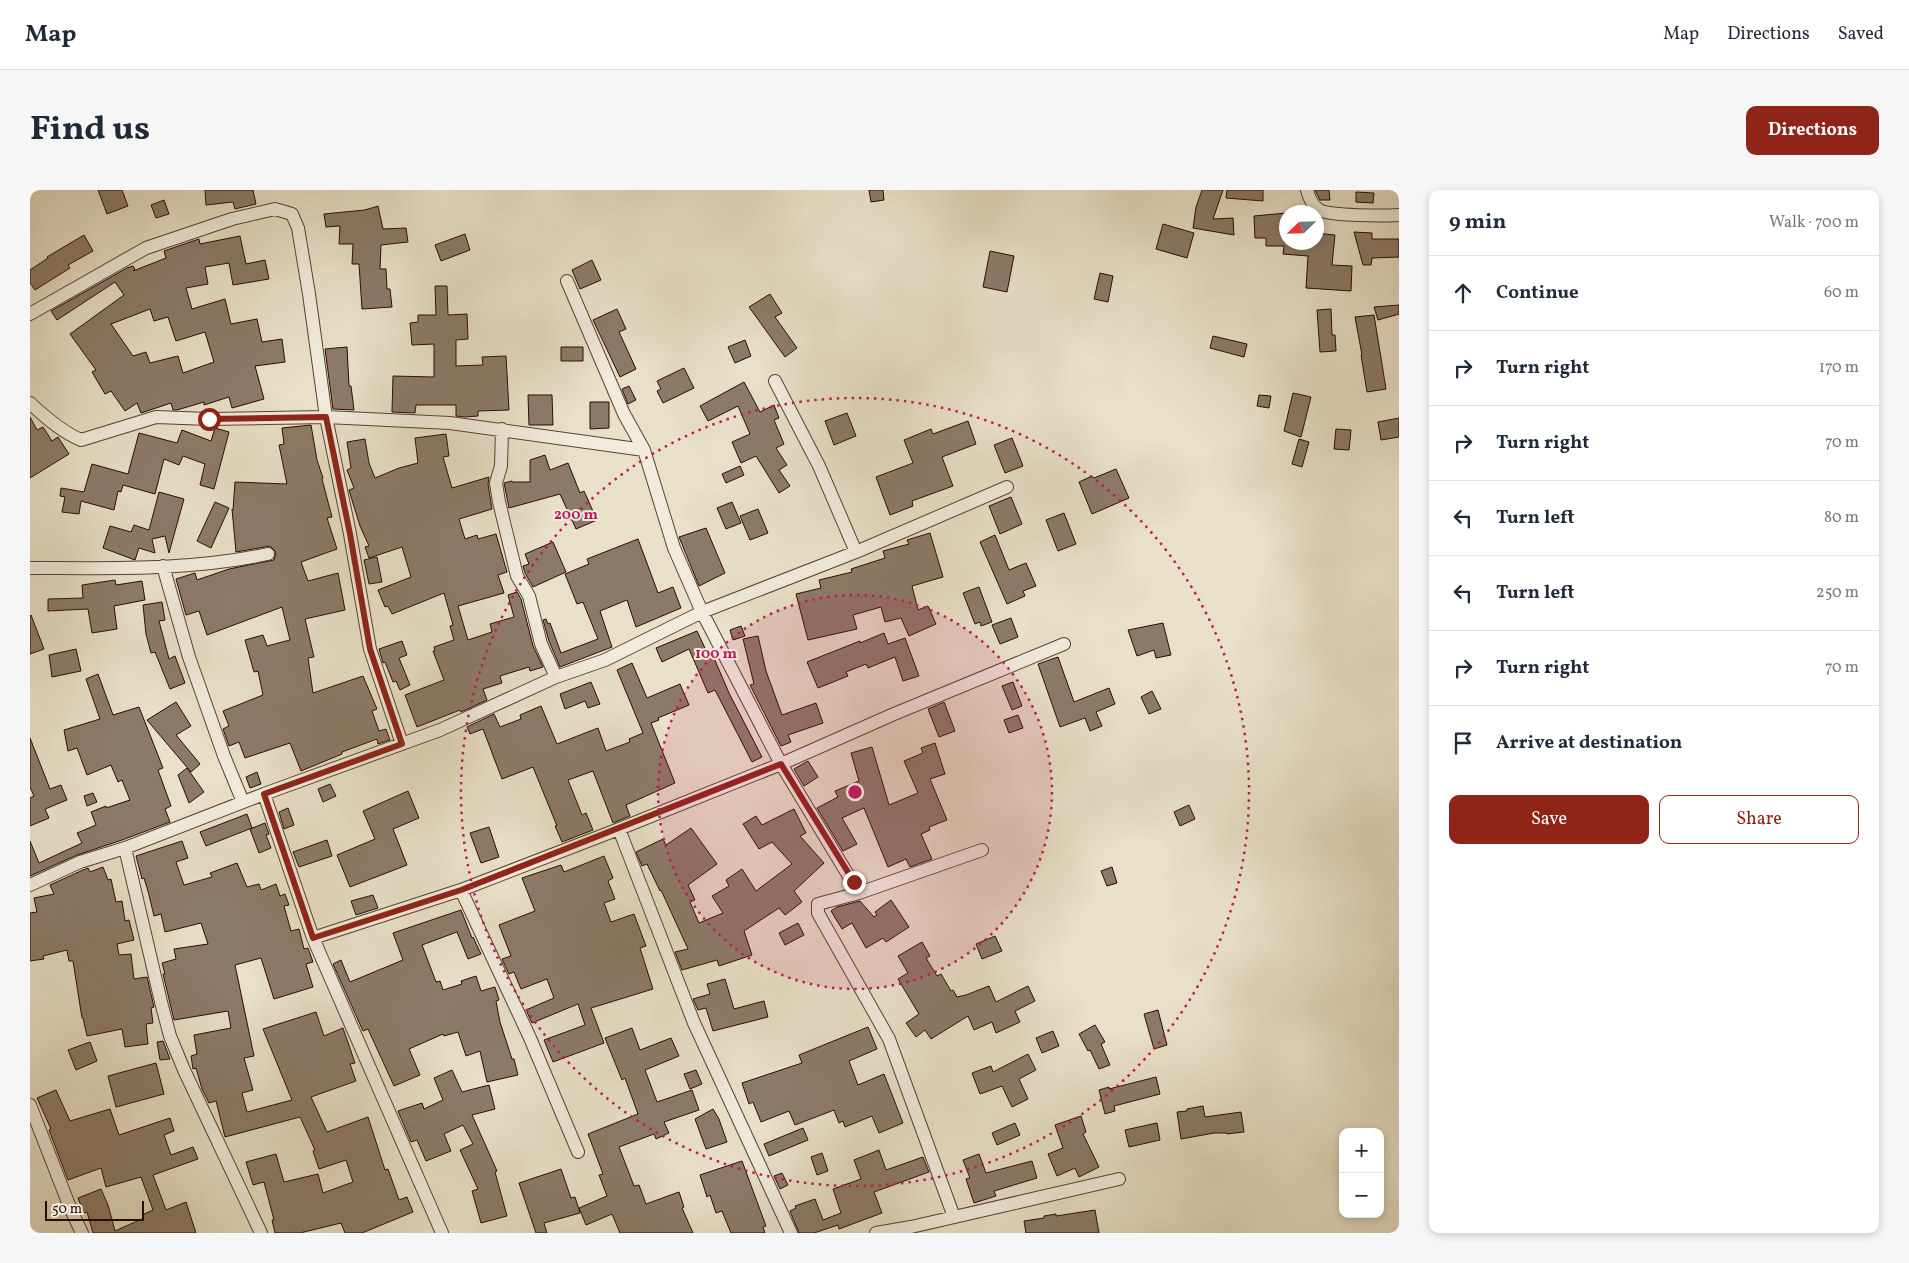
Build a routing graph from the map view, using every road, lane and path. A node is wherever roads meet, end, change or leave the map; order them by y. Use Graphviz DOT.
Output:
graph roads {
  1 [pos="1307,190"];
  2 [pos="1399,216"];
  3 [pos="567,281"];
  4 [pos="30,314"];
  5 [pos="775,381"];
  6 [pos="30,403"];
  7 [pos="326,417"];
  8 [pos="502,429"];
  9 [pos="644,450"];
  10 [pos="1007,487"];
  11 [pos="856,552"];
  12 [pos="268,554"];
  13 [pos="163,566"];
  14 [pos="30,568"];
  15 [pos="702,612"];
  16 [pos="1064,644"];
  17 [pos="556,678"];
  18 [pos="402,744"];
  19 [pos="781,764"];
  20 [pos="264,794"];
  21 [pos="243,802"];
  22 [pos="619,829"];
  23 [pos="125,848"];
  24 [pos="982,850"];
  25 [pos="30,885"];
  26 [pos="461,890"];
  27 [pos="859,893"];
  28 [pos="313,938"];
  29 [pos="30,1105"];
  30 [pos="578,1152"];
  31 [pos="1119,1179"];
  32 [pos="954,1217"];
  33 [pos="82,1233"];
  34 [pos="261,1233"];
  35 [pos="442,1233"];
  36 [pos="791,1233"];
  37 [pos="876,1233"];
  1 -- 2 [label="street"];
  3 -- 9 [label="street"];
  4 -- 7 [label="street"];
  5 -- 11 [label="street"];
  6 -- 7 [label="street"];
  7 -- 8 [label="street"];
  7 -- 18 [label="street"];
  8 -- 9 [label="street"];
  8 -- 17 [label="street"];
  9 -- 15 [label="street"];
  10 -- 11 [label="street"];
  11 -- 15 [label="street"];
  12 -- 13 [label="street"];
  13 -- 14 [label="street"];
  13 -- 21 [label="street"];
  15 -- 17 [label="street"];
  15 -- 19 [label="street"];
  16 -- 19 [label="street"];
  17 -- 18 [label="street"];
  18 -- 20 [label="street"];
  19 -- 22 [label="street"];
  19 -- 27 [label="street"];
  20 -- 21 [label="street"];
  20 -- 28 [label="street"];
  21 -- 23 [label="street"];
  22 -- 26 [label="street"];
  22 -- 36 [label="street"];
  23 -- 25 [label="street"];
  23 -- 34 [label="street"];
  24 -- 27 [label="street"];
  26 -- 28 [label="street"];
  26 -- 30 [label="street"];
  27 -- 32 [label="street"];
  28 -- 35 [label="street"];
  29 -- 33 [label="street"];
  31 -- 32 [label="street"];
  32 -- 37 [label="street"];
}
